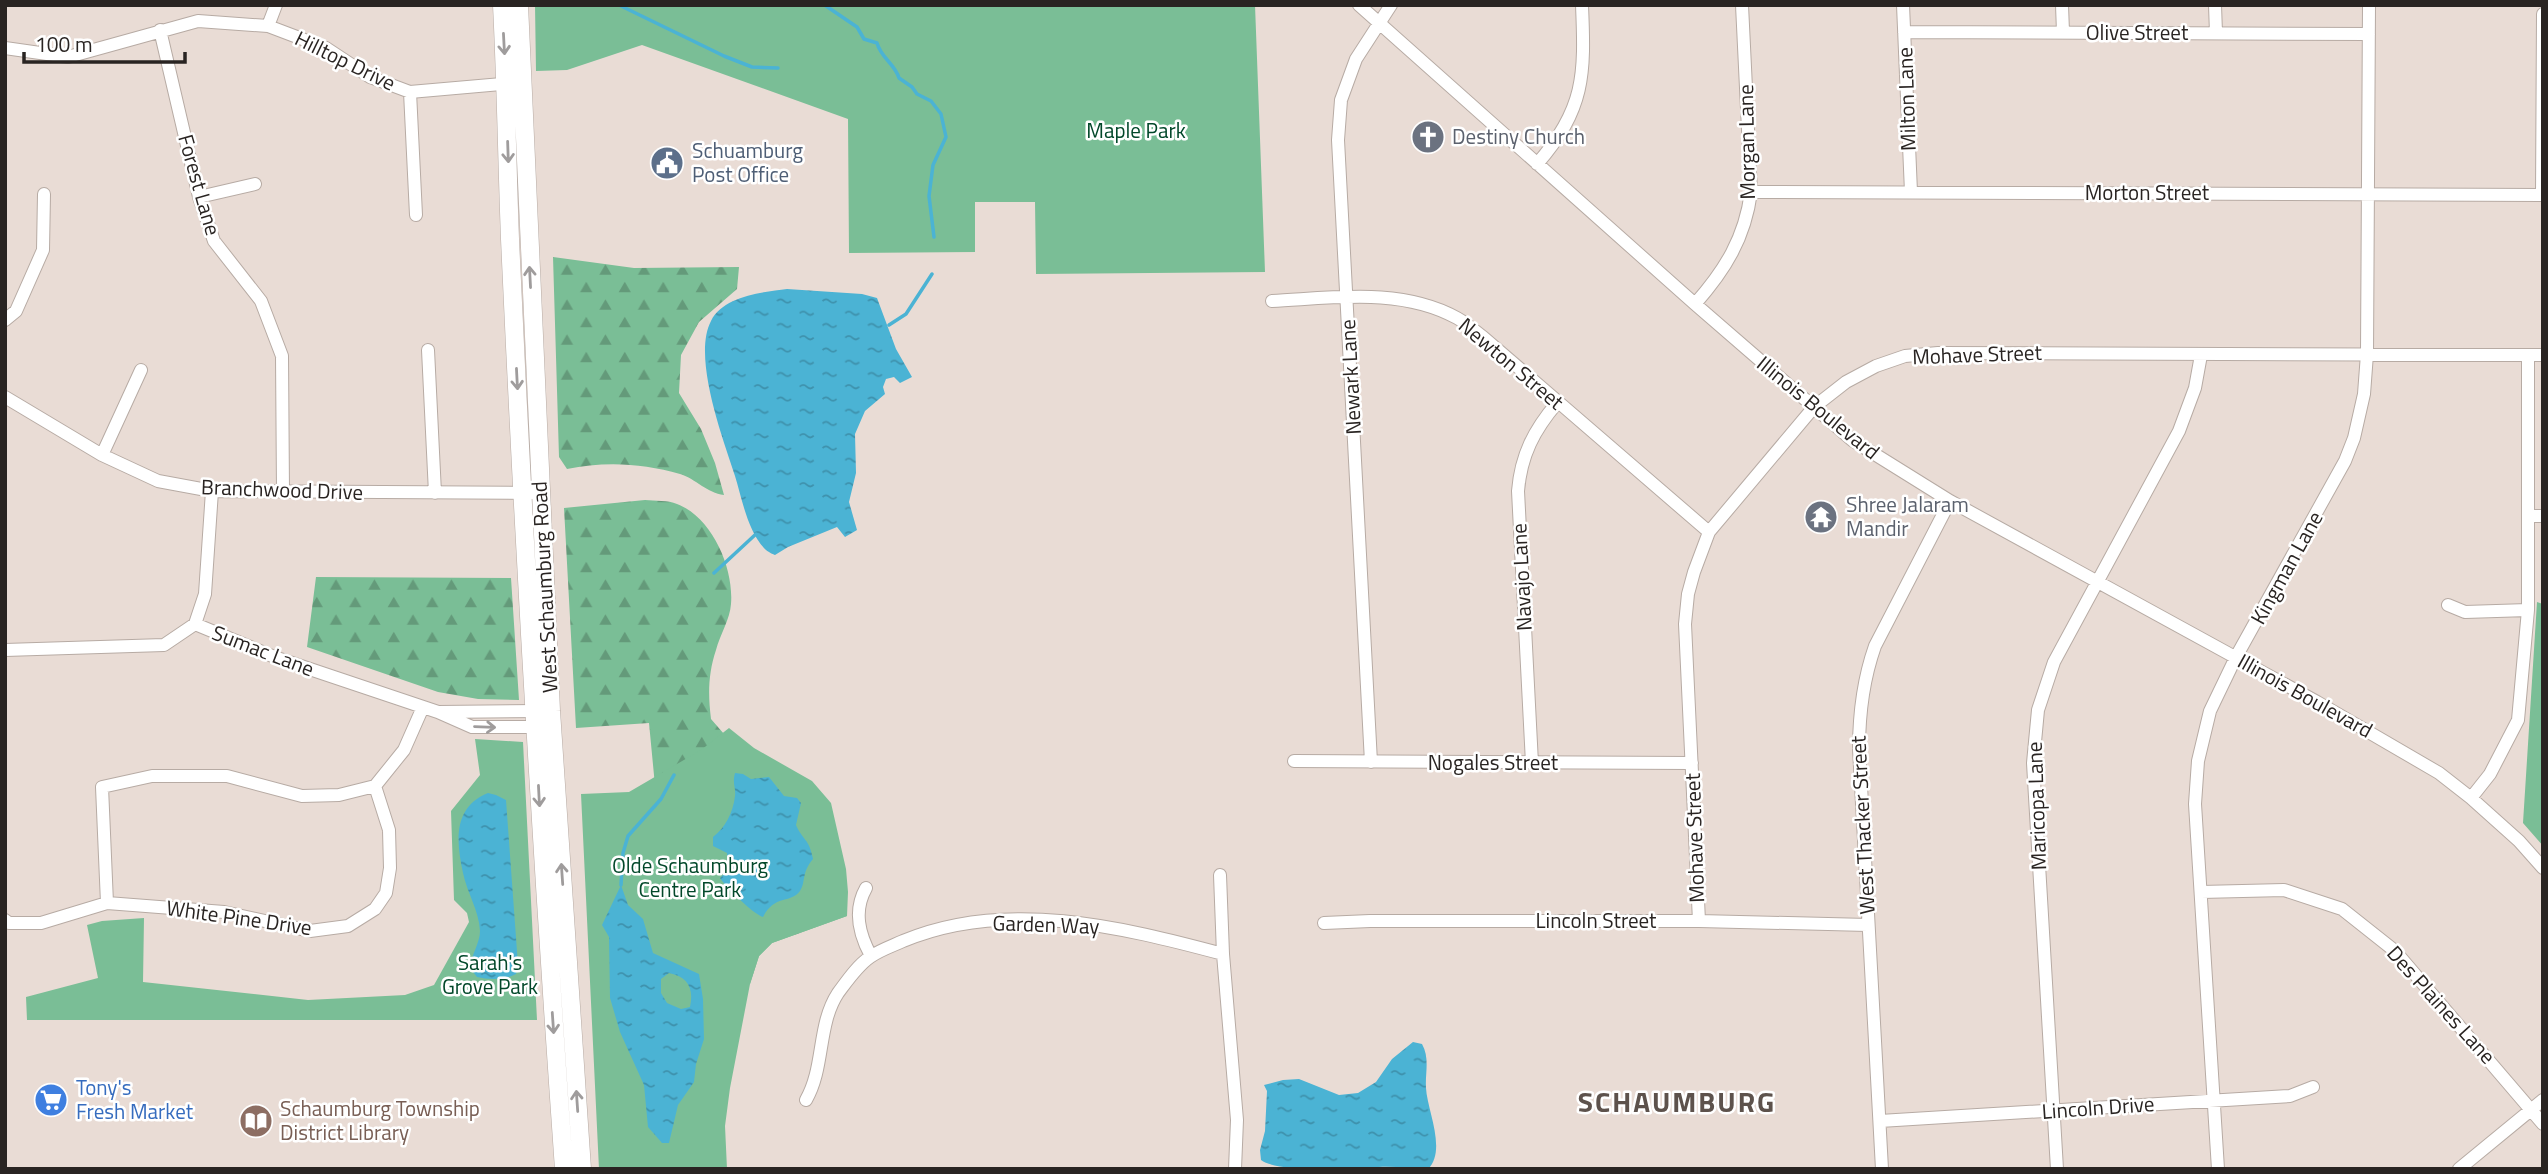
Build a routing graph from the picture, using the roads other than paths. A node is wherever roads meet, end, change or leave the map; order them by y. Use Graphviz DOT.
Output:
graph roads {
  1 [pos="276,5"];
  2 [pos="502,5"];
  3 [pos="519,5"];
  4 [pos="1359,5"];
  5 [pos="1391,5"];
  6 [pos="1582,5"];
  7 [pos="1742,5"];
  8 [pos="1903,5"];
  9 [pos="2062,5"];
  10 [pos="2215,5"];
  11 [pos="2369,5"];
  12 [pos="2543,14"];
  13 [pos="1379,22"];
  14 [pos="268,26"];
  15 [pos="2543,29"];
  16 [pos="160,30"];
  17 [pos="1904,32"];
  18 [pos="2063,32"];
  19 [pos="2216,33"];
  20 [pos="2369,34"];
  21 [pos="5,48"];
  22 [pos="514,83"];
  23 [pos="410,92"];
  24 [pos="1537,164"];
  25 [pos="255,184"];
  26 [pos="1751,192"];
  27 [pos="1911,192"];
  28 [pos="44,194"];
  29 [pos="2369,194"];
  30 [pos="2542,195"];
  31 [pos="198,197"];
  32 [pos="416,215"];
  33 [pos="1347,298"];
  34 [pos="1272,301"];
  35 [pos="1695,304"];
  36 [pos="5,320"];
  37 [pos="428,350"];
  38 [pos="2201,355"];
  39 [pos="2367,355"];
  40 [pos="2528,355"];
  41 [pos="2543,355"];
  42 [pos="141,370"];
  43 [pos="5,397"];
  44 [pos="1557,403"];
  45 [pos="1814,407"];
  46 [pos="102,456"];
  47 [pos="212,491"];
  48 [pos="283,492"];
  49 [pos="531,492"];
  50 [pos="435,493"];
  51 [pos="1950,501"];
  52 [pos="2528,516"];
  53 [pos="2543,516"];
  54 [pos="1709,532"];
  55 [pos="2097,580"];
  56 [pos="2448,605"];
  57 [pos="2528,610"];
  58 [pos="195,625"];
  59 [pos="5,650"];
  60 [pos="2236,657"];
  61 [pos="423,707"];
  62 [pos="543,719"];
  63 [pos="1294,761"];
  64 [pos="1371,762"];
  65 [pos="1532,763"];
  66 [pos="1692,763"];
  67 [pos="375,786"];
  68 [pos="2471,798"];
  69 [pos="2543,868"];
  70 [pos="1220,875"];
  71 [pos="866,888"];
  72 [pos="2201,892"];
  73 [pos="107,903"];
  74 [pos="5,920"];
  75 [pos="1699,921"];
  76 [pos="1324,923"];
  77 [pos="1868,925"];
  78 [pos="1223,954"];
  79 [pos="871,956"];
  80 [pos="2313,1087"];
  81 [pos="806,1100"];
  82 [pos="2214,1101"];
  83 [pos="2538,1105"];
  84 [pos="2053,1111"];
  85 [pos="1880,1121"];
  86 [pos="2543,1124"];
  87 [pos="564,1169"];
  88 [pos="582,1169"];
  89 [pos="1235,1169"];
  90 [pos="1882,1169"];
  91 [pos="2057,1169"];
  92 [pos="2218,1169"];
  93 [pos="2459,1169"];
  1 -- 14 [label="street"];
  2 -- 22 [label="main road, West Schaumburg Road, one-way"];
  3 -- 22 [label="main road, West Schaumburg Road"];
  4 -- 13 [label="street, Illinois Boulevard"];
  5 -- 13 [label="street, Newark Lane"];
  6 -- 24 [label="street"];
  7 -- 26 [label="street, Morgan Lane"];
  8 -- 17 [label="street, Milton Lane"];
  9 -- 18 [label="street"];
  10 -- 19 [label="street"];
  11 -- 20 [label="street, Kingman Lane"];
  12 -- 15 [label="street"];
  13 -- 24 [label="street, Illinois Boulevard"];
  13 -- 33 [label="street, Newark Lane"];
  14 -- 16 [label="street, Hilltop Drive"];
  14 -- 23 [label="street, Hilltop Drive"];
  15 -- 30 [label="street"];
  16 -- 21 [label="street, Hilltop Drive"];
  16 -- 31 [label="street, Forest Lane"];
  17 -- 18 [label="street, Olive Street"];
  17 -- 27 [label="street, Milton Lane"];
  18 -- 19 [label="street, Olive Street"];
  19 -- 20 [label="street, Olive Street"];
  20 -- 29 [label="street, Kingman Lane"];
  22 -- 23 [label="street, Hilltop Drive"];
  22 -- 49 [label="main road, West Schaumburg Road"];
  23 -- 32 [label="street"];
  24 -- 35 [label="street, Illinois Boulevard"];
  25 -- 31 [label="street"];
  26 -- 27 [label="street, Morton Street"];
  26 -- 35 [label="street, Morgan Lane"];
  27 -- 29 [label="street, Morton Street"];
  28 -- 36 [label="street"];
  29 -- 30 [label="street, Morton Street"];
  29 -- 39 [label="street, Kingman Lane"];
  31 -- 48 [label="street, Forest Lane"];
  33 -- 34 [label="street, Newton Street"];
  33 -- 44 [label="street, Newton Street"];
  33 -- 64 [label="street, Newark Lane"];
  35 -- 45 [label="street, Illinois Boulevard"];
  37 -- 50 [label="street"];
  38 -- 39 [label="street, Mohave Street"];
  38 -- 45 [label="street, Mohave Street"];
  38 -- 55 [label="street, Maricopa Lane"];
  39 -- 40 [label="street, Mohave Street"];
  39 -- 60 [label="street, Kingman Lane"];
  40 -- 41 [label="street, Mohave Street"];
  40 -- 52 [label="street"];
  42 -- 46 [label="street"];
  43 -- 46 [label="street, Branchwood Drive"];
  44 -- 54 [label="street, Newton Street"];
  44 -- 65 [label="street, Navajo Lane"];
  45 -- 51 [label="street, Illinois Boulevard"];
  45 -- 54 [label="street, Mohave Street"];
  46 -- 47 [label="street, Branchwood Drive"];
  47 -- 48 [label="street, Branchwood Drive"];
  47 -- 58 [label="street"];
  48 -- 50 [label="street, Branchwood Drive"];
  49 -- 50 [label="street, Branchwood Drive"];
  49 -- 62 [label="main road, West Schaumburg Road"];
  51 -- 55 [label="street, Illinois Boulevard"];
  51 -- 77 [label="street, West Thacker Street"];
  52 -- 53 [label="street"];
  52 -- 57 [label="street"];
  54 -- 66 [label="street, Mohave Street"];
  55 -- 60 [label="street, Illinois Boulevard"];
  55 -- 84 [label="street, Maricopa Lane"];
  56 -- 57 [label="street"];
  57 -- 68 [label="street"];
  58 -- 59 [label="street, Sumac Lane"];
  58 -- 61 [label="street, Sumac Lane"];
  60 -- 68 [label="street, Illinois Boulevard"];
  60 -- 72 [label="street, Kingman Lane"];
  61 -- 62 [label="street, Sumac Lane"];
  61 -- 67 [label="street"];
  62 -- 87 [label="main road, West Schaumburg Road, one-way"];
  88 -- 62 [label="main road, West Schaumburg Road, one-way"];
  63 -- 64 [label="street, Nogales Street"];
  64 -- 65 [label="street, Nogales Street"];
  65 -- 66 [label="street, Nogales Street"];
  66 -- 75 [label="street, Mohave Street"];
  67 -- 73 [label="street"];
  67 -- 73 [label="street, White Pine Drive"];
  68 -- 69 [label="street, Illinois Boulevard"];
  70 -- 78 [label="street"];
  71 -- 79 [label="street"];
  72 -- 82 [label="street, Kingman Lane"];
  72 -- 83 [label="street, Des Plaines Lane"];
  73 -- 74 [label="street, White Pine Drive"];
  75 -- 76 [label="street, Lincoln Street"];
  75 -- 77 [label="street, Lincoln Street"];
  77 -- 85 [label="street, West Thacker Street"];
  78 -- 79 [label="street, Garden Way"];
  78 -- 89 [label="street"];
  79 -- 81 [label="street, Garden Way"];
  80 -- 82 [label="street, Lincoln Drive"];
  82 -- 84 [label="street, Lincoln Drive"];
  82 -- 92 [label="street, Kingman Lane"];
  83 -- 86 [label="street, Des Plaines Lane"];
  83 -- 93 [label="street"];
  84 -- 85 [label="street, Lincoln Drive"];
  84 -- 91 [label="street, Maricopa Lane"];
  85 -- 90 [label="street, West Thacker Street"];
}
